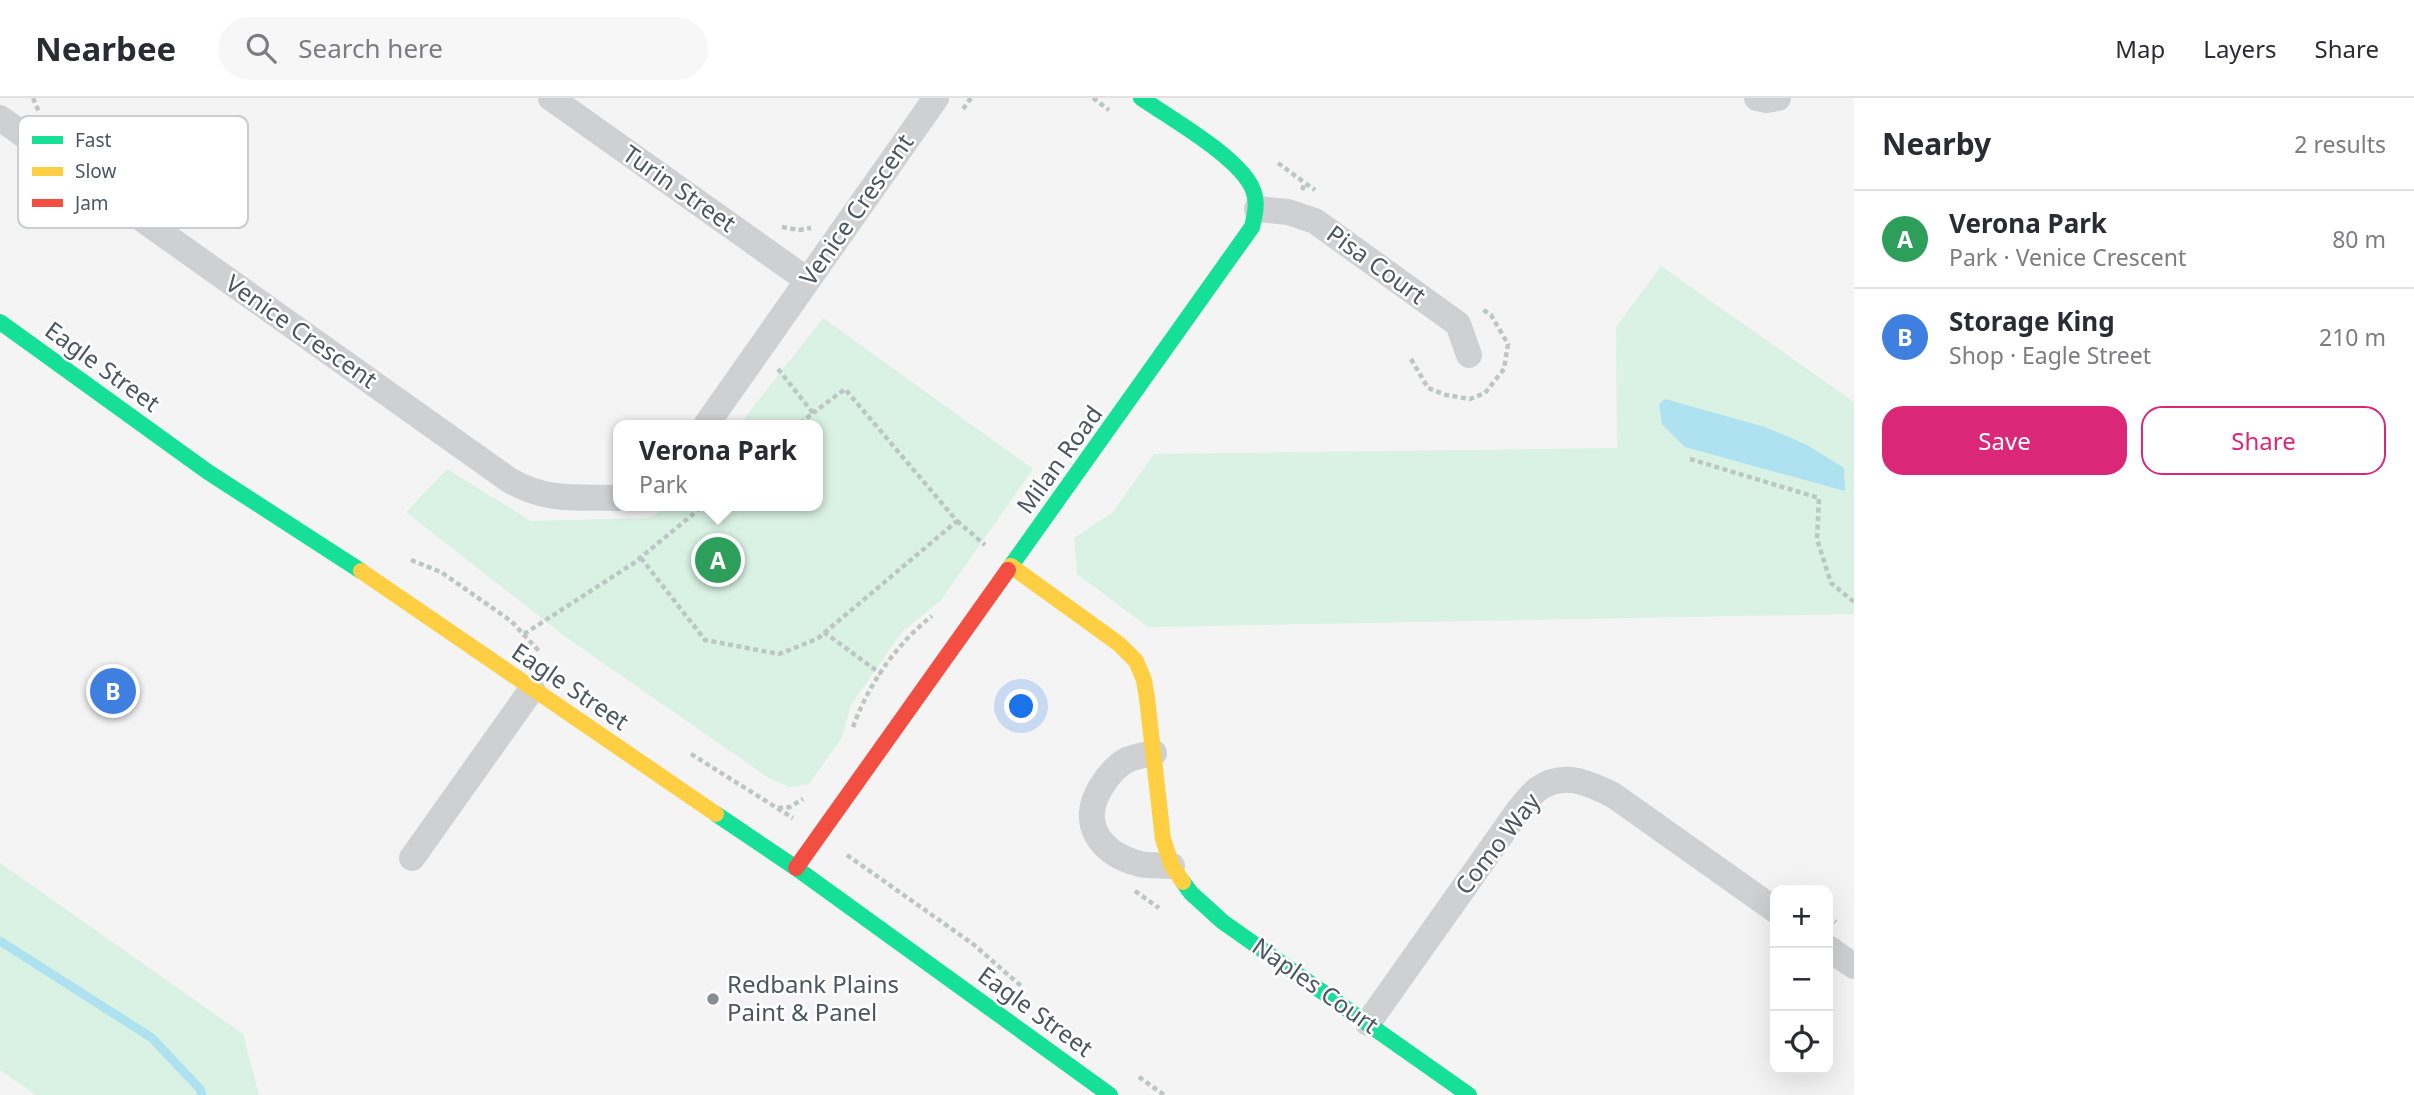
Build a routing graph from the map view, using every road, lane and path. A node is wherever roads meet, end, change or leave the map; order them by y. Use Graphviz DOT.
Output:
graph roads {
  1 [pos="551,98"];
  2 [pos="936,98"];
  3 [pos="971,98"];
  4 [pos="1141,98"];
  5 [pos="1757,98"];
  6 [pos="1778,98"];
  7 [pos="962,109"];
  8 [pos="0,118"];
  9 [pos="18,131"];
  10 [pos="1257,209"];
  11 [pos="777,225"];
  12 [pos="155,228"];
  13 [pos="844,228"];
  14 [pos="807,280"];
  15 [pos="0,322"];
  16 [pos="757,352"];
  17 [pos="1469,355"];
  18 [pos="813,413"];
  19 [pos="709,420"];
  20 [pos="805,420"];
  21 [pos="1689,459"];
  22 [pos="613,498"];
  23 [pos="696,511"];
  24 [pos="957,521"];
  25 [pos="987,547"];
  26 [pos="640,558"];
  27 [pos="1011,566"];
  28 [pos="1854,602"];
  29 [pos="824,632"];
  30 [pos="524,634"];
  31 [pos="881,674"];
  32 [pos="533,689"];
  33 [pos="1154,753"];
  34 [pos="412,858"];
  35 [pos="1172,866"];
  36 [pos="796,868"];
  37 [pos="1770,906"];
  38 [pos="1829,948"];
  39 [pos="1854,966"];
  40 [pos="1368,1023"];
  41 [pos="1110,1095"];
  42 [pos="1469,1095"];
  1 -- 14 [label="street, Turin Street"];
  2 -- 13 [label="street, Venice Crescent"];
  3 -- 7 [label="path"];
  4 -- 10 [label="street"];
  5 -- 6 [label="street"];
  8 -- 9 [label="street, Venice Crescent"];
  10 -- 17 [label="street, Pisa Court"];
  10 -- 27 [label="street, Milan Road"];
  11 -- 13 [label="path"];
  12 -- 22 [label="street, Venice Crescent"];
  13 -- 14 [label="street, Venice Crescent"];
  14 -- 16 [label="street, Venice Crescent"];
  15 -- 32 [label="street, Eagle Street"];
  16 -- 18 [label="path"];
  16 -- 19 [label="street, Venice Crescent"];
  18 -- 20 [label="path"];
  18 -- 24 [label="path"];
  21 -- 28 [label="path"];
  23 -- 26 [label="path"];
  24 -- 25 [label="path"];
  24 -- 29 [label="path"];
  26 -- 29 [label="path"];
  26 -- 30 [label="path"];
  27 -- 33 [label="street, Naples Court"];
  27 -- 36 [label="street, Milan Road"];
  29 -- 31 [label="path"];
  32 -- 34 [label="street"];
  32 -- 36 [label="street, Eagle Street"];
  33 -- 35 [label="street, Naples Court"];
  33 -- 35 [label="street"];
  35 -- 40 [label="street, Naples Court"];
  36 -- 41 [label="street, Eagle Street"];
  37 -- 40 [label="street, Como Way"];
  38 -- 39 [label="street"];
  40 -- 42 [label="street, Naples Court"];
}
